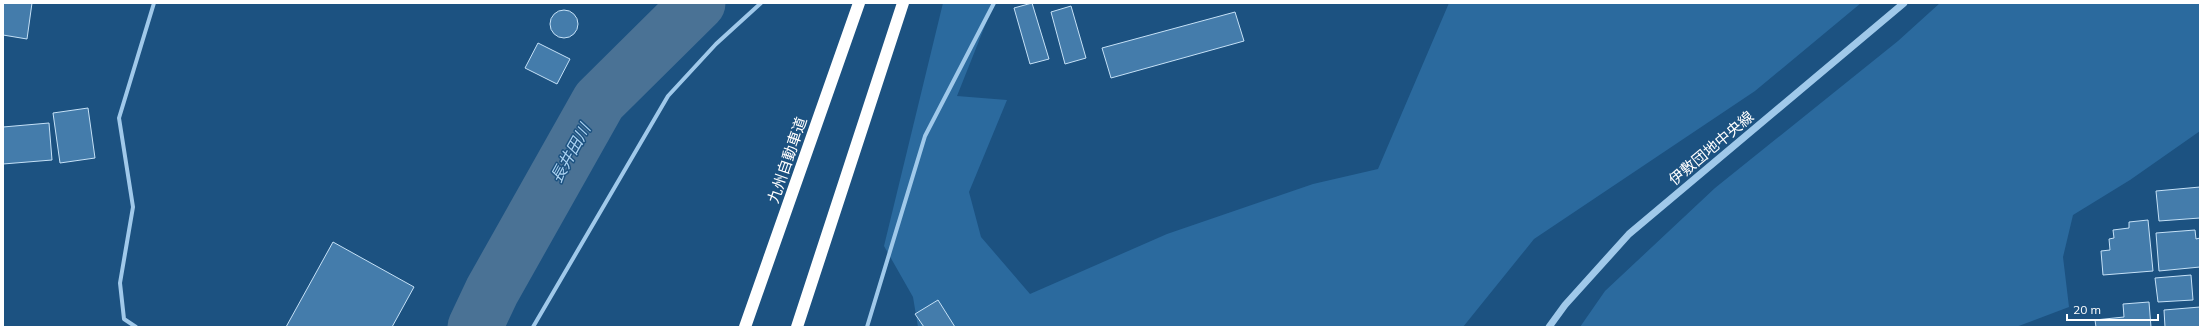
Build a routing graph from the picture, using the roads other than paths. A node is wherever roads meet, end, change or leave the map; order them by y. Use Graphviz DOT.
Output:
graph roads {
  1 [pos="154,3"];
  2 [pos="761,3"];
  3 [pos="859,3"];
  4 [pos="903,3"];
  5 [pos="994,3"];
  6 [pos="1904,3"];
  7 [pos="136,327"];
  8 [pos="533,327"];
  9 [pos="745,327"];
  10 [pos="797,327"];
  11 [pos="867,327"];
  12 [pos="1549,327"];
  1 -- 7 [label="street"];
  2 -- 8 [label="street"];
  3 -- 9 [label="highway, 九州自動車道"];
  4 -- 10 [label="highway"];
  5 -- 11 [label="street"];
  6 -- 12 [label="street, 伊敷団地中央線"];
}
